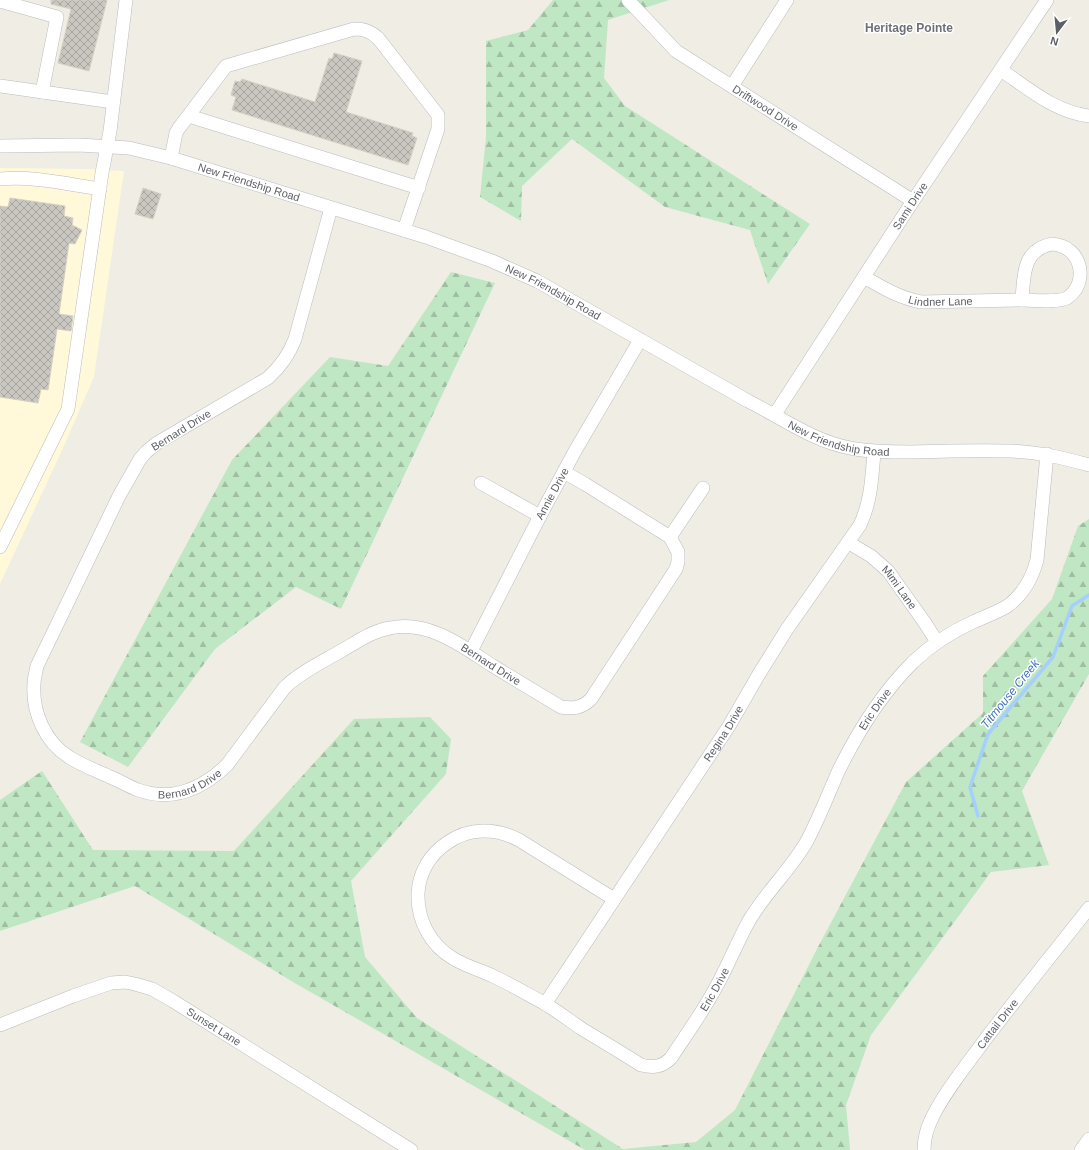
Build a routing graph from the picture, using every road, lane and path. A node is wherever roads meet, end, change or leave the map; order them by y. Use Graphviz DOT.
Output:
graph roads {
  1 [pos="126,0"];
  2 [pos="628,0"];
  3 [pos="787,0"];
  4 [pos="1047,0"];
  5 [pos="0,1"];
  6 [pos="1001,70"];
  7 [pos="0,86"];
  8 [pos="732,86"];
  9 [pos="42,92"];
  10 [pos="113,102"];
  11 [pos="189,116"];
  12 [pos="1089,116"];
  13 [pos="0,146"];
  14 [pos="107,147"];
  15 [pos="171,158"];
  16 [pos="0,179"];
  17 [pos="419,188"];
  18 [pos="100,189"];
  19 [pos="913,201"];
  20 [pos="331,208"];
  21 [pos="404,230"];
  22 [pos="864,277"];
  23 [pos="1022,300"];
  24 [pos="640,340"];
  25 [pos="775,414"];
  26 [pos="874,452"];
  27 [pos="1047,454"];
  28 [pos="1089,465"];
  29 [pos="564,472"];
  30 [pos="481,483"];
  31 [pos="703,488"];
  32 [pos="540,516"];
  33 [pos="670,537"];
  34 [pos="849,543"];
  35 [pos="0,547"];
  36 [pos="937,642"];
  37 [pos="471,651"];
  38 [pos="614,899"];
  39 [pos="1089,908"];
  40 [pos="545,1004"];
  41 [pos="0,1024"];
  42 [pos="1089,1139"];
  43 [pos="406,1150"];
  44 [pos="924,1150"];
  45 [pos="1081,1150"];
  1 -- 10 [label="street"];
  2 -- 8 [label="street, Driftwood Drive"];
  3 -- 8 [label="street"];
  4 -- 6 [label="street, Sami Drive"];
  5 -- 9 [label="street"];
  6 -- 12 [label="street"];
  6 -- 19 [label="street, Sami Drive"];
  7 -- 9 [label="street"];
  8 -- 19 [label="street, Driftwood Drive"];
  9 -- 10 [label="street"];
  10 -- 14 [label="street"];
  11 -- 15 [label="street"];
  11 -- 17 [label="street"];
  11 -- 17 [label="street"];
  13 -- 14 [label="street, New Friendship Road"];
  14 -- 15 [label="street, New Friendship Road"];
  14 -- 18 [label="street"];
  15 -- 20 [label="street, New Friendship Road"];
  16 -- 18 [label="street"];
  17 -- 21 [label="street"];
  18 -- 35 [label="street"];
  19 -- 22 [label="street, Sami Drive"];
  20 -- 21 [label="street, New Friendship Road"];
  20 -- 37 [label="street, Bernard Drive"];
  21 -- 24 [label="street, New Friendship Road"];
  22 -- 23 [label="street, Lindner Lane"];
  22 -- 25 [label="street, Sami Drive"];
  23 -- 23 [label="street, Lindner Lane"];
  24 -- 25 [label="street, New Friendship Road"];
  24 -- 29 [label="street, Annie Drive"];
  25 -- 26 [label="street, New Friendship Road"];
  26 -- 27 [label="street, New Friendship Road"];
  26 -- 34 [label="street, Regina Drive"];
  27 -- 28 [label="street, New Friendship Road"];
  27 -- 36 [label="street, Eric Drive"];
  29 -- 32 [label="street, Annie Drive"];
  29 -- 33 [label="street"];
  30 -- 32 [label="street"];
  31 -- 33 [label="street"];
  32 -- 37 [label="street, Annie Drive"];
  33 -- 37 [label="street, Bernard Drive"];
  34 -- 36 [label="street, Mimi Lane"];
  34 -- 38 [label="street, Regina Drive"];
  36 -- 40 [label="street, Eric Drive"];
  38 -- 40 [label="street, Regina Drive"];
  38 -- 40 [label="street, Eric Drive"];
  39 -- 44 [label="street, Cattail Drive"];
  41 -- 43 [label="street, Sunset Lane"];
  42 -- 45 [label="street"];
}
